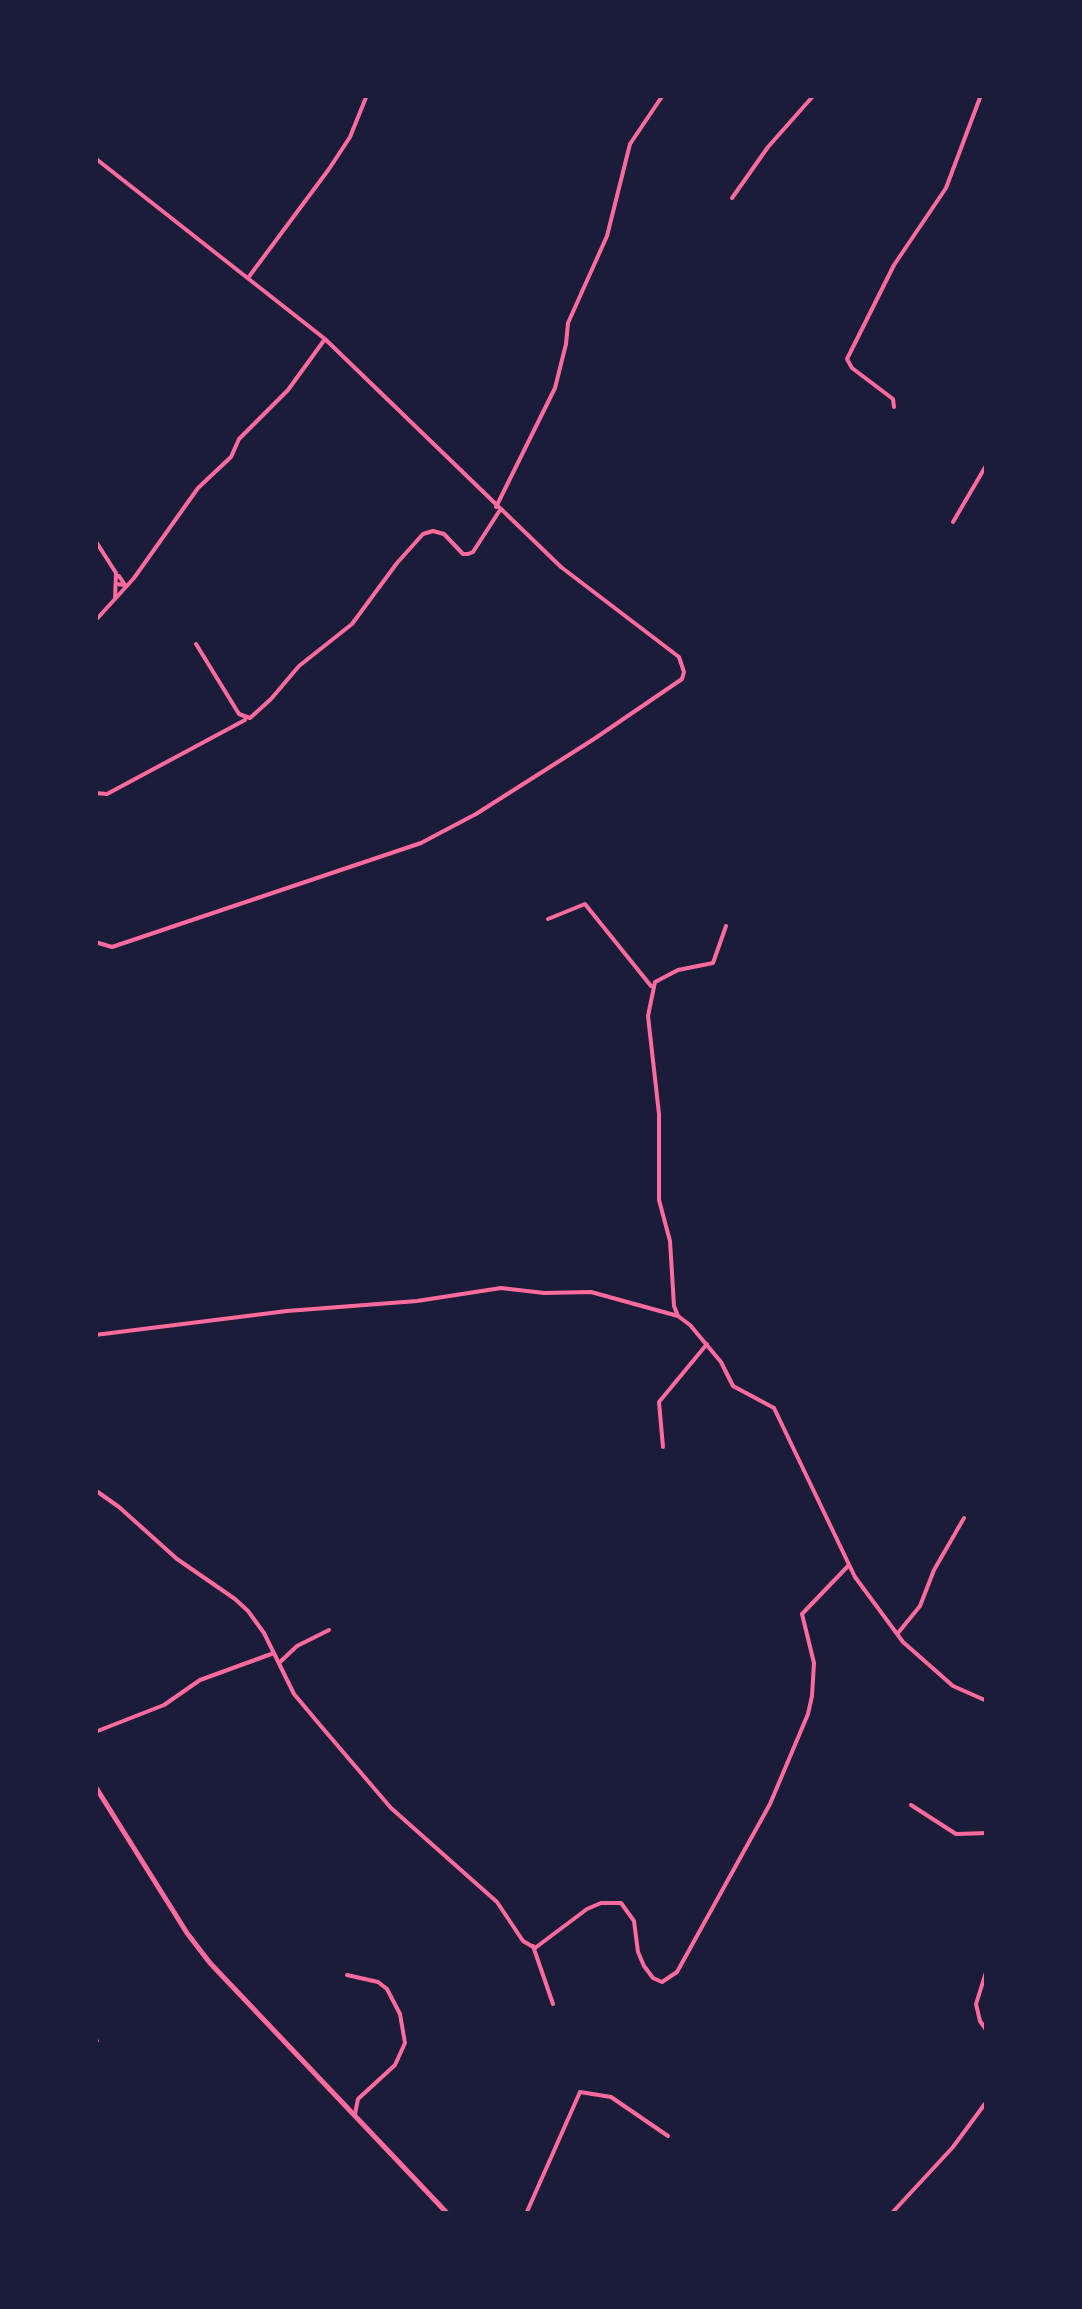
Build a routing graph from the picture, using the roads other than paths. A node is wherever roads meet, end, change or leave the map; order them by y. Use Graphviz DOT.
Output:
graph roads {
  1 [pos="367,95"];
  2 [pos="663,95"];
  3 [pos="814,95"];
  4 [pos="981,95"];
  5 [pos="95,158"];
  6 [pos="732,198"];
  7 [pos="248,278"];
  8 [pos="325,339"];
  9 [pos="894,407"];
  10 [pos="987,464"];
  11 [pos="498,508"];
  12 [pos="954,522"];
  13 [pos="95,540"];
  14 [pos="115,599"];
  15 [pos="95,620"];
  16 [pos="196,644"];
  17 [pos="250,718"];
  18 [pos="95,793"];
  19 [pos="548,919"];
  20 [pos="726,926"];
  21 [pos="95,942"];
  22 [pos="653,988"];
  23 [pos="987,1207"];
  24 [pos="987,1217"];
  25 [pos="678,1316"];
  26 [pos="95,1335"];
  27 [pos="707,1344"];
  28 [pos="664,1447"];
  29 [pos="95,1490"];
  30 [pos="964,1518"];
  31 [pos="849,1565"];
  32 [pos="329,1630"];
  33 [pos="898,1633"];
  34 [pos="274,1653"];
  35 [pos="279,1665"];
  36 [pos="987,1701"];
  37 [pos="95,1732"];
  38 [pos="95,1786"];
  39 [pos="911,1805"];
  40 [pos="987,1833"];
  41 [pos="534,1946"];
  42 [pos="987,1968"];
  43 [pos="347,1975"];
  44 [pos="553,2004"];
  45 [pos="987,2031"];
  46 [pos="987,2101"];
  47 [pos="355,2114"];
  48 [pos="668,2136"];
  49 [pos="448,2214"];
  50 [pos="526,2214"];
  51 [pos="891,2214"];
  1 -- 7 [label="street"];
  2 -- 11 [label="street"];
  3 -- 6 [label="street"];
  4 -- 9 [label="street"];
  5 -- 7 [label="street"];
  7 -- 8 [label="street"];
  8 -- 11 [label="street"];
  8 -- 14 [label="street"];
  10 -- 12 [label="street"];
  11 -- 17 [label="street"];
  11 -- 21 [label="street"];
  13 -- 14 [label="street"];
  14 -- 15 [label="street"];
  16 -- 17 [label="street"];
  17 -- 18 [label="street"];
  19 -- 22 [label="street"];
  20 -- 22 [label="street"];
  22 -- 25 [label="street"];
  23 -- 24 [label="street"];
  25 -- 26 [label="street"];
  25 -- 27 [label="street"];
  27 -- 28 [label="street"];
  27 -- 31 [label="street"];
  29 -- 34 [label="street"];
  30 -- 33 [label="street"];
  31 -- 33 [label="street"];
  31 -- 41 [label="street"];
  32 -- 35 [label="street"];
  33 -- 36 [label="street"];
  34 -- 35 [label="street"];
  34 -- 37 [label="street"];
  35 -- 41 [label="street"];
  38 -- 47 [label="main road"];
  39 -- 40 [label="street"];
  41 -- 44 [label="street"];
  42 -- 45 [label="street"];
  43 -- 47 [label="street"];
  46 -- 51 [label="street"];
  47 -- 49 [label="main road"];
  48 -- 50 [label="street"];
}
